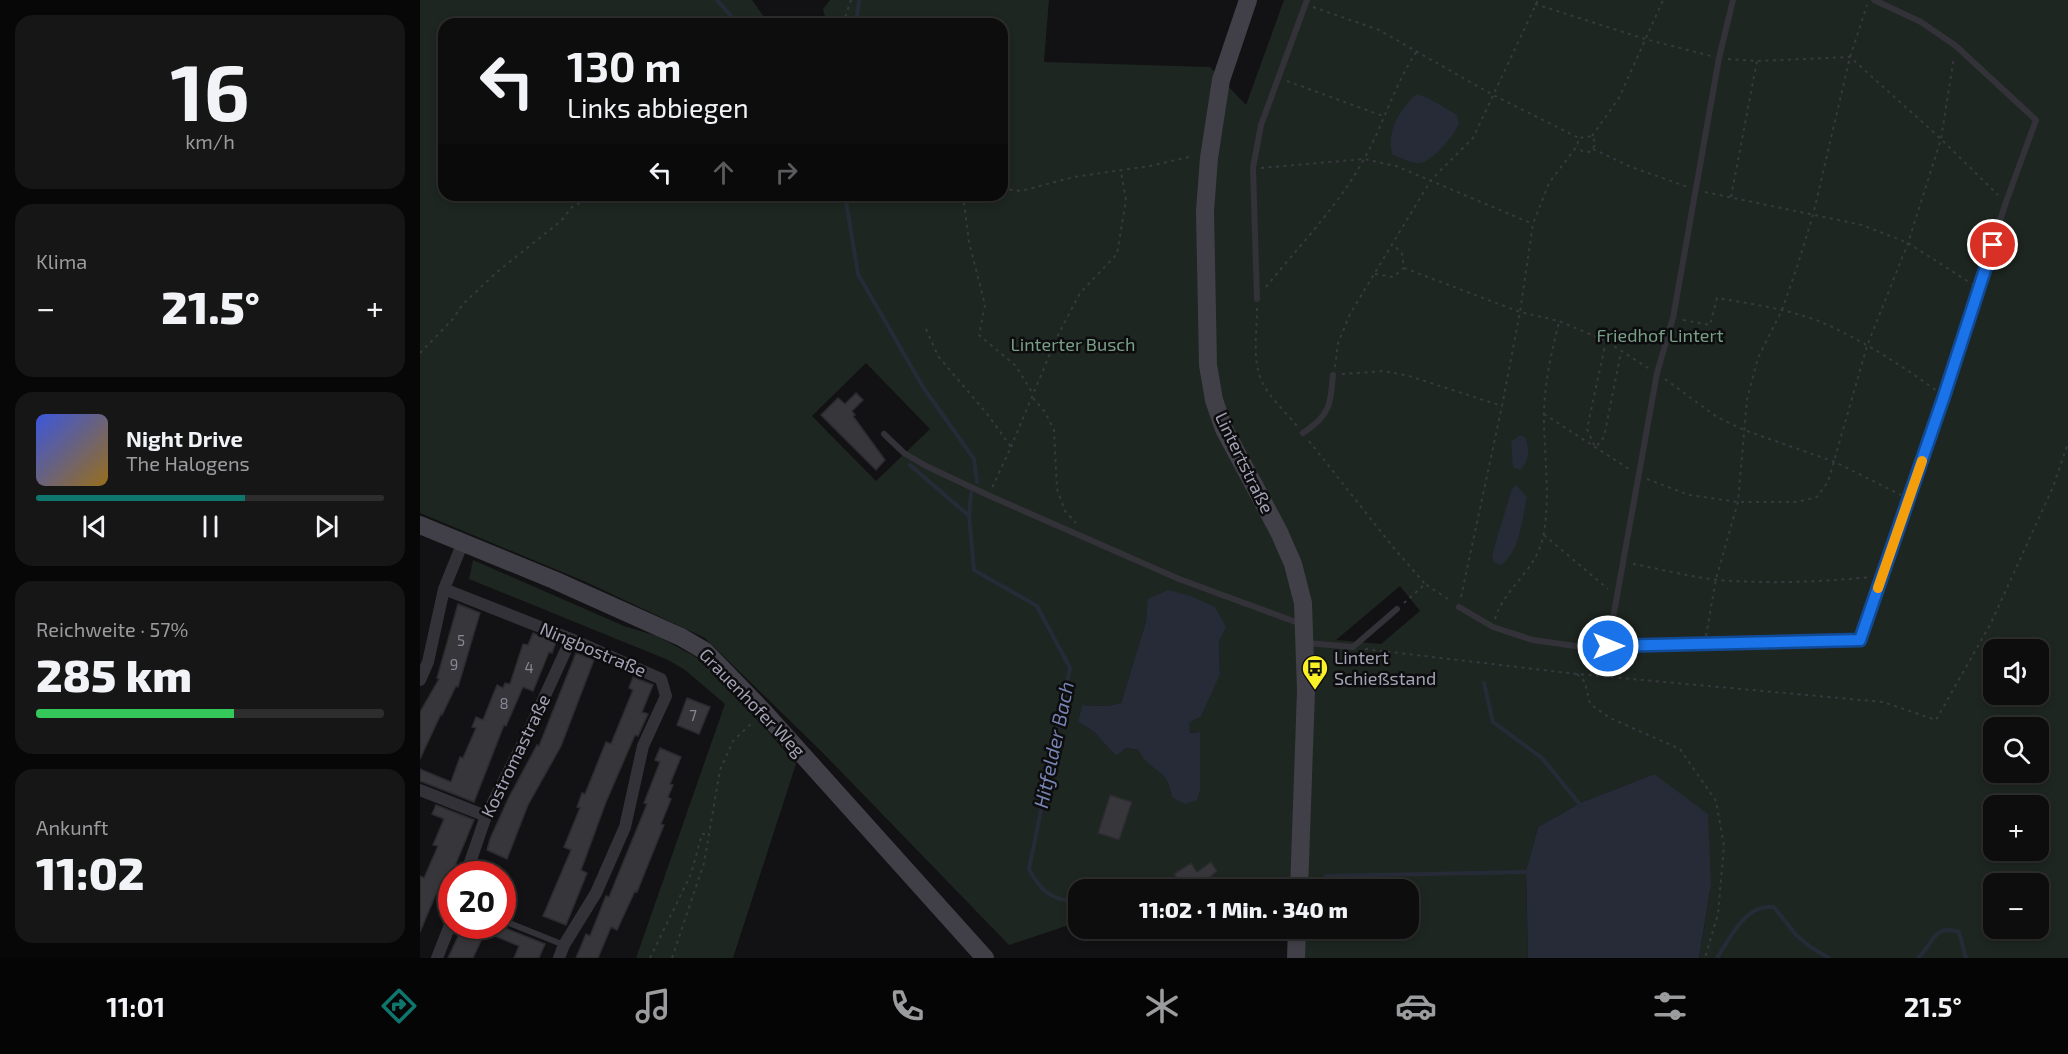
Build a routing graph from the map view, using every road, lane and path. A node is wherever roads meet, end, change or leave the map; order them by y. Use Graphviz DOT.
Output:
graph roads {
  1 [pos="851,0"];
  2 [pos="1248,0"];
  3 [pos="1538,0"];
  4 [pos="1663,0"];
  5 [pos="1733,0"];
  6 [pos="1869,0"];
  7 [pos="1874,0"];
  8 [pos="1306,2"];
  9 [pos="1535,4"];
  10 [pos="845,18"];
  11 [pos="1645,39"];
  12 [pos="1956,46"];
  13 [pos="1417,51"];
  14 [pos="1850,57"];
  15 [pos="1719,58"];
  16 [pos="1757,61"];
  17 [pos="1279,78"];
  18 [pos="1493,95"];
  19 [pos="1384,116"];
  20 [pos="1592,136"];
  21 [pos="1579,138"];
  22 [pos="1941,139"];
  23 [pos="1577,146"];
  24 [pos="1593,149"];
  25 [pos="1209,158"];
  26 [pos="1364,159"];
  27 [pos="1253,168"];
  28 [pos="1121,171"];
  29 [pos="1431,180"];
  30 [pos="1008,190"];
  31 [pos="1695,190"];
  32 [pos="1731,197"];
  33 [pos="594,201"];
  34 [pos="964,201"];
  35 [pos="2006,202"];
  36 [pos="1813,215"];
  37 [pos="1533,224"];
  38 [pos="1908,243"];
  39 [pos="1393,244"];
  40 [pos="1375,274"];
  41 [pos="1979,289"];
  42 [pos="1257,298"];
  43 [pos="1782,310"];
  44 [pos="1673,318"];
  45 [pos="1559,321"];
  46 [pos="926,329"];
  47 [pos="1606,340"];
  48 [pos="1867,346"];
  49 [pos="1621,352"];
  50 [pos="420,353"];
  51 [pos="1333,375"];
  52 [pos="1033,396"];
  53 [pos="1944,396"];
  54 [pos="1502,406"];
  55 [pos="1544,414"];
  56 [pos="1304,433"];
  57 [pos="884,434"];
  58 [pos="2068,443"];
  59 [pos="1011,447"];
  60 [pos="1595,447"];
  61 [pos="1639,476"];
  62 [pos="990,496"];
  63 [pos="1738,502"];
  64 [pos="420,525"];
  65 [pos="1074,533"];
  66 [pos="1544,536"];
  67 [pos="463,542"];
  68 [pos="1624,562"];
  69 [pos="1882,576"];
  70 [pos="1716,579"];
  71 [pos="1425,584"];
  72 [pos="444,589"];
  73 [pos="1617,596"];
  74 [pos="1459,607"];
  75 [pos="1397,609"];
  76 [pos="1493,627"];
  77 [pos="1304,634"];
  78 [pos="571,639"];
  79 [pos="1704,645"];
  80 [pos="1608,646"];
  81 [pos="1353,647"];
  82 [pos="1577,674"];
  83 [pos="420,680"];
  84 [pos="764,712"];
  85 [pos="420,790"];
  86 [pos="486,816"];
  87 [pos="708,834"];
  88 [pos="470,861"];
  89 [pos="1299,879"];
  90 [pos="516,926"];
  91 [pos="444,939"];
  92 [pos="1297,939"];
  93 [pos="564,945"];
  94 [pos="437,958"];
  95 [pos="559,958"];
  96 [pos="650,958"];
  97 [pos="672,958"];
  98 [pos="985,958"];
  99 [pos="1296,958"];
  100 [pos="1705,958"];
  1 -- 10 [label="path"];
  2 -- 25 [label="main road, Lintertstraße"];
  3 -- 9 [label="path"];
  4 -- 11 [label="path"];
  5 -- 15 [label="lane"];
  6 -- 14 [label="path"];
  7 -- 12 [label="lane"];
  8 -- 13 [label="path"];
  8 -- 17 [label="lane"];
  9 -- 11 [label="path"];
  9 -- 18 [label="path"];
  11 -- 15 [label="path"];
  11 -- 20 [label="path"];
  12 -- 22 [label="path"];
  12 -- 35 [label="lane"];
  13 -- 18 [label="path"];
  13 -- 19 [label="path"];
  14 -- 16 [label="path"];
  14 -- 22 [label="path"];
  14 -- 36 [label="path"];
  15 -- 16 [label="path"];
  15 -- 31 [label="lane"];
  16 -- 32 [label="path"];
  17 -- 19 [label="path"];
  17 -- 27 [label="lane"];
  18 -- 21 [label="path"];
  18 -- 29 [label="path"];
  19 -- 26 [label="path"];
  20 -- 21 [label="path"];
  20 -- 24 [label="path"];
  21 -- 23 [label="path"];
  22 -- 35 [label="path"];
  22 -- 38 [label="path"];
  23 -- 24 [label="path"];
  23 -- 37 [label="path"];
  24 -- 31 [label="path"];
  25 -- 28 [label="path"];
  25 -- 77 [label="main road, Lintertstraße"];
  26 -- 27 [label="path"];
  26 -- 29 [label="path"];
  26 -- 42 [label="path"];
  27 -- 42 [label="lane"];
  28 -- 30 [label="path"];
  28 -- 52 [label="path"];
  29 -- 37 [label="path"];
  29 -- 39 [label="path"];
  31 -- 32 [label="path"];
  31 -- 44 [label="lane"];
  32 -- 36 [label="path"];
  33 -- 50 [label="path"];
  34 -- 52 [label="path"];
  35 -- 41 [label="lane"];
  36 -- 38 [label="path"];
  36 -- 43 [label="path"];
  37 -- 54 [label="path"];
  38 -- 41 [label="path"];
  38 -- 48 [label="path"];
  39 -- 40 [label="path"];
  39 -- 40 [label="path"];
  40 -- 51 [label="path"];
  41 -- 53 [label="lane"];
  42 -- 56 [label="path"];
  43 -- 44 [label="path"];
  43 -- 48 [label="path"];
  43 -- 63 [label="path"];
  44 -- 61 [label="lane"];
  45 -- 55 [label="path"];
  46 -- 59 [label="path"];
  47 -- 60 [label="path"];
  48 -- 53 [label="path"];
  48 -- 63 [label="path"];
  49 -- 60 [label="path"];
  51 -- 54 [label="path"];
  51 -- 56 [label="lane"];
  52 -- 59 [label="path"];
  52 -- 65 [label="path"];
  53 -- 69 [label="lane"];
  54 -- 74 [label="path"];
  55 -- 60 [label="path"];
  55 -- 66 [label="path"];
  56 -- 71 [label="path"];
  57 -- 62 [label="lane"];
  58 -- 82 [label="path"];
  59 -- 62 [label="path"];
  60 -- 61 [label="path"];
  61 -- 63 [label="path"];
  61 -- 68 [label="lane"];
  62 -- 65 [label="lane"];
  63 -- 70 [label="path"];
  64 -- 67 [label="main road, Grauenhofer Weg"];
  65 -- 77 [label="lane"];
  66 -- 73 [label="path"];
  66 -- 76 [label="path"];
  67 -- 72 [label="street"];
  67 -- 84 [label="main road, Grauenhofer Weg"];
  68 -- 70 [label="path"];
  68 -- 73 [label="lane"];
  69 -- 70 [label="path"];
  69 -- 79 [label="lane"];
  70 -- 79 [label="path"];
  71 -- 74 [label="path"];
  71 -- 75 [label="path"];
  72 -- 78 [label="street, Ningbostraße"];
  72 -- 83 [label="street"];
  73 -- 80 [label="lane"];
  74 -- 76 [label="lane"];
  75 -- 81 [label="lane"];
  76 -- 80 [label="lane"];
  77 -- 81 [label="lane"];
  77 -- 89 [label="main road, Lintertstraße"];
  78 -- 86 [label="street, Kostromastraße"];
  78 -- 93 [label="street, Ningbostraße"];
  79 -- 80 [label="lane"];
  81 -- 82 [label="path"];
  82 -- 100 [label="path"];
  84 -- 87 [label="path"];
  84 -- 98 [label="main road, Grauenhofer Weg"];
  85 -- 86 [label="street"];
  86 -- 88 [label="street, Kostromastraße"];
  87 -- 96 [label="path"];
  87 -- 97 [label="path"];
  90 -- 93 [label="lane"];
  91 -- 94 [label="street"];
  92 -- 99 [label="main road"];
  93 -- 95 [label="street, Ningbostraße"];
}
